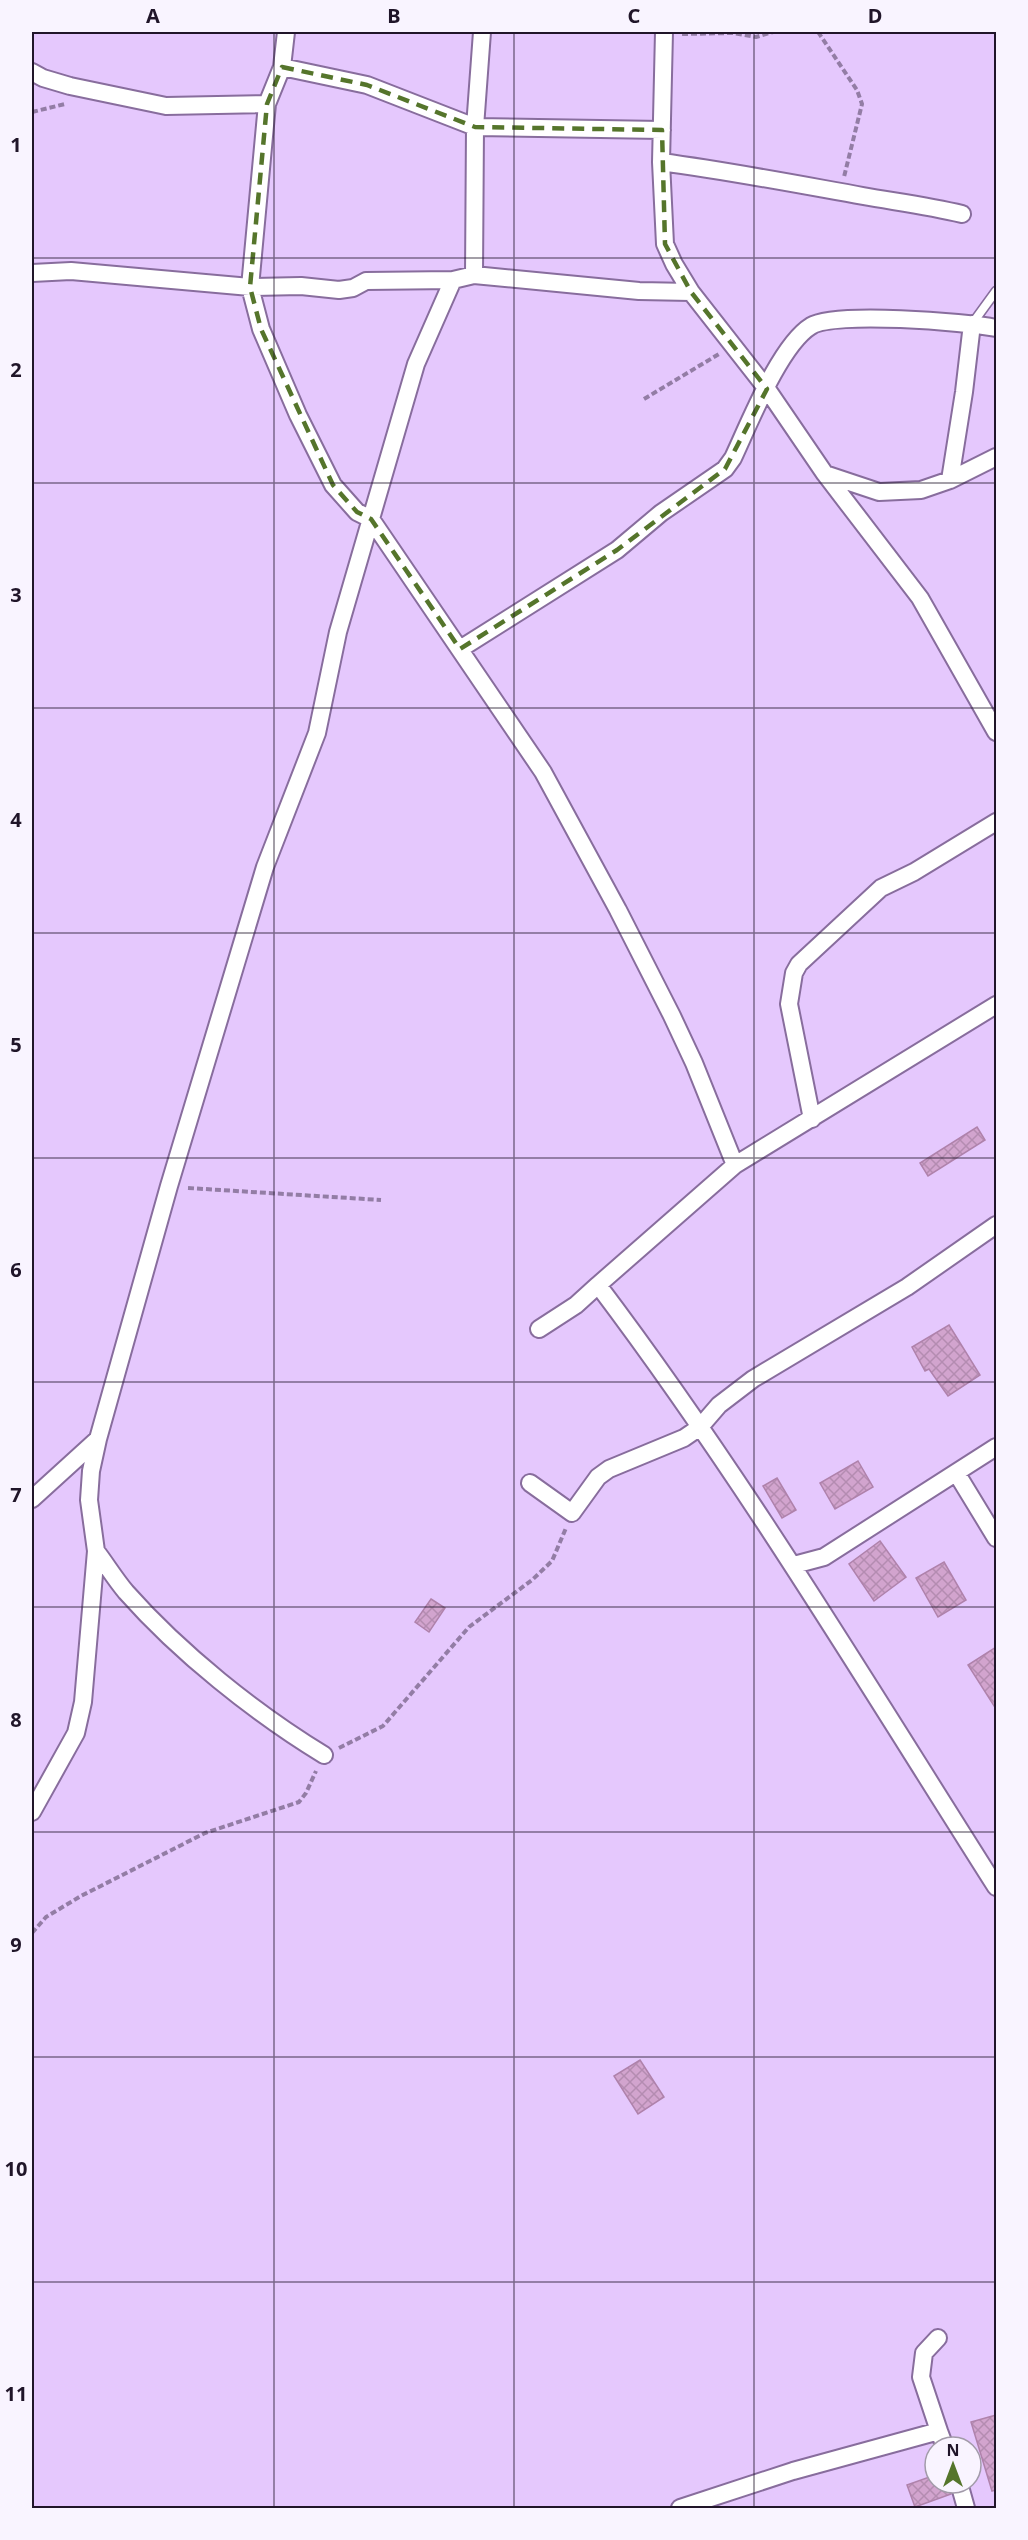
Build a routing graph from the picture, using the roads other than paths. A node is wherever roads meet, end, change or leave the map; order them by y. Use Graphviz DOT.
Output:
graph roads {
  1 [pos="286,32"];
  2 [pos="482,32"];
  3 [pos="664,33"];
  4 [pos="282,67"];
  5 [pos="32,72"];
  6 [pos="267,104"];
  7 [pos="475,127"];
  8 [pos="662,130"];
  9 [pos="661,162"];
  10 [pos="962,214"];
  11 [pos="32,273"];
  12 [pos="474,275"];
  13 [pos="453,280"];
  14 [pos="250,287"];
  15 [pos="996,291"];
  16 [pos="691,292"];
  17 [pos="972,324"];
  18 [pos="996,328"];
  19 [pos="767,389"];
  20 [pos="996,457"];
  21 [pos="825,474"];
  22 [pos="950,480"];
  23 [pos="371,519"];
  24 [pos="460,649"];
  25 [pos="996,732"];
  26 [pos="996,822"];
  27 [pos="996,1005"];
  28 [pos="812,1119"];
  29 [pos="735,1165"];
  30 [pos="996,1225"];
  31 [pos="598,1285"];
  32 [pos="539,1329"];
  33 [pos="700,1427"];
  34 [pos="98,1439"];
  35 [pos="996,1447"];
  36 [pos="957,1474"];
  37 [pos="530,1483"];
  38 [pos="32,1499"];
  39 [pos="996,1538"];
  40 [pos="96,1551"];
  41 [pos="794,1565"];
  42 [pos="324,1755"];
  43 [pos="32,1812"];
  44 [pos="996,1887"];
  45 [pos="938,2338"];
  46 [pos="941,2435"];
  47 [pos="923,2443"];
  48 [pos="680,2508"];
  1 -- 4 [label="street"];
  2 -- 7 [label="street"];
  3 -- 8 [label="street"];
  4 -- 6 [label="street"];
  4 -- 7 [label="street"];
  5 -- 6 [label="street"];
  6 -- 14 [label="street"];
  7 -- 8 [label="street"];
  7 -- 12 [label="street"];
  8 -- 9 [label="street"];
  9 -- 10 [label="street"];
  9 -- 16 [label="street"];
  11 -- 14 [label="street"];
  12 -- 13 [label="street"];
  12 -- 16 [label="street"];
  13 -- 14 [label="street"];
  13 -- 23 [label="street"];
  14 -- 23 [label="street"];
  15 -- 17 [label="lane"];
  16 -- 19 [label="street"];
  17 -- 18 [label="street"];
  17 -- 19 [label="street"];
  17 -- 22 [label="street"];
  19 -- 21 [label="street"];
  19 -- 24 [label="street"];
  20 -- 22 [label="street"];
  21 -- 22 [label="street"];
  21 -- 25 [label="street"];
  23 -- 24 [label="street"];
  23 -- 34 [label="street"];
  24 -- 29 [label="street"];
  26 -- 28 [label="street"];
  27 -- 28 [label="street"];
  28 -- 29 [label="street"];
  29 -- 31 [label="street"];
  30 -- 33 [label="street"];
  31 -- 32 [label="street"];
  31 -- 33 [label="street"];
  33 -- 37 [label="street"];
  33 -- 41 [label="street"];
  34 -- 38 [label="street"];
  34 -- 40 [label="street"];
  35 -- 36 [label="street"];
  36 -- 39 [label="street"];
  36 -- 41 [label="street"];
  40 -- 42 [label="street"];
  40 -- 43 [label="street"];
  41 -- 44 [label="street"];
  45 -- 46 [label="street"];
  47 -- 48 [label="street"];
}
